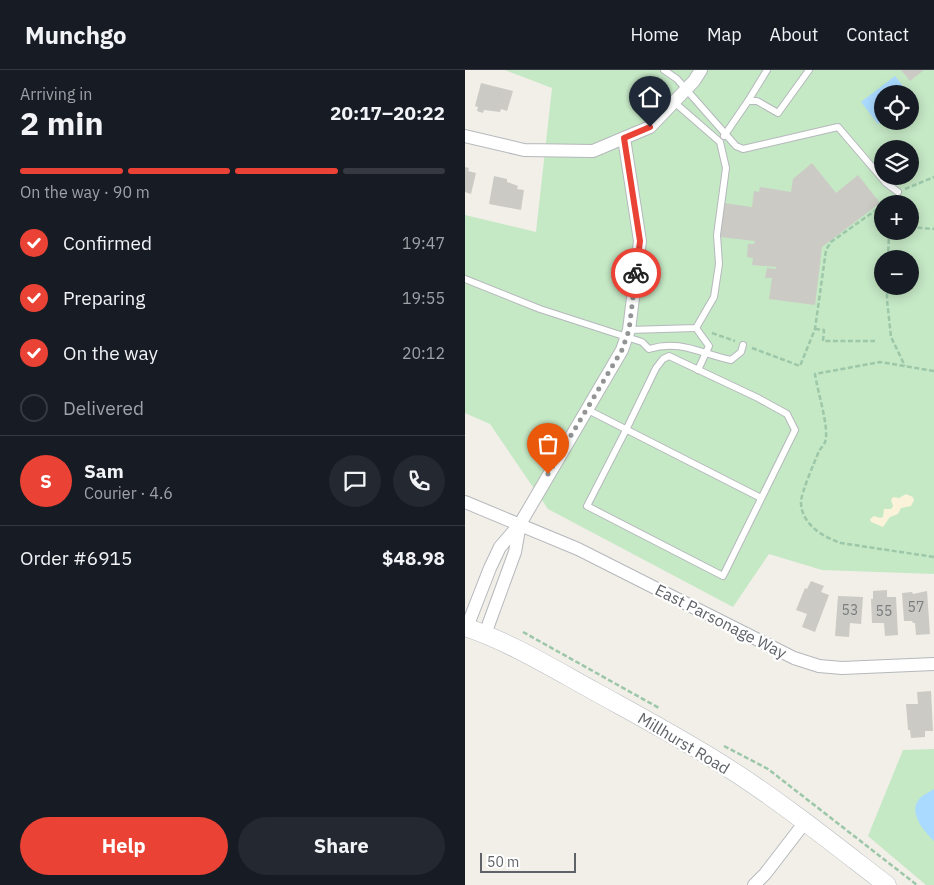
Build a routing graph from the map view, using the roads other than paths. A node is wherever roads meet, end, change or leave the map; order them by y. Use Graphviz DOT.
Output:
graph roads {
  1 [pos="664,70"];
  2 [pos="701,70"];
  3 [pos="767,70"];
  4 [pos="809,70"];
  5 [pos="686,89"];
  6 [pos="674,102"];
  7 [pos="748,102"];
  8 [pos="725,134"];
  9 [pos="465,136"];
  10 [pos="624,138"];
  11 [pos="720,142"];
  12 [pos="898,192"];
  13 [pos="465,279"];
  14 [pos="696,328"];
  15 [pos="628,333"];
  16 [pos="743,345"];
  17 [pos="705,353"];
  18 [pos="698,370"];
  19 [pos="587,409"];
  20 [pos="626,430"];
  21 [pos="761,498"];
  22 [pos="465,502"];
  23 [pos="520,524"];
  24 [pos="466,627"];
  25 [pos="485,634"];
  26 [pos="934,664"];
  27 [pos="805,822"];
  28 [pos="753,885"];
  29 [pos="887,885"];
  1 -- 5 [label="lane"];
  2 -- 5 [label="street"];
  3 -- 7 [label="lane"];
  4 -- 7 [label="lane"];
  5 -- 6 [label="street"];
  5 -- 8 [label="lane"];
  6 -- 10 [label="street"];
  6 -- 11 [label="lane"];
  7 -- 8 [label="lane"];
  8 -- 11 [label="lane"];
  8 -- 12 [label="lane"];
  9 -- 10 [label="street"];
  10 -- 15 [label="street"];
  11 -- 14 [label="lane"];
  13 -- 15 [label="lane"];
  14 -- 15 [label="lane"];
  14 -- 17 [label="lane"];
  15 -- 17 [label="lane"];
  15 -- 19 [label="street"];
  16 -- 17 [label="lane"];
  17 -- 18 [label="lane"];
  18 -- 20 [label="lane"];
  18 -- 21 [label="lane"];
  19 -- 20 [label="lane"];
  19 -- 23 [label="street"];
  20 -- 21 [label="lane"];
  20 -- 21 [label="lane"];
  22 -- 23 [label="street, East Parsonage Way"];
  23 -- 24 [label="street"];
  23 -- 25 [label="street"];
  23 -- 26 [label="street, East Parsonage Way"];
  24 -- 25 [label="street, Millhurst Road"];
  25 -- 27 [label="street, Millhurst Road"];
  27 -- 28 [label="street"];
  27 -- 29 [label="street, Millhurst Road"];
}
